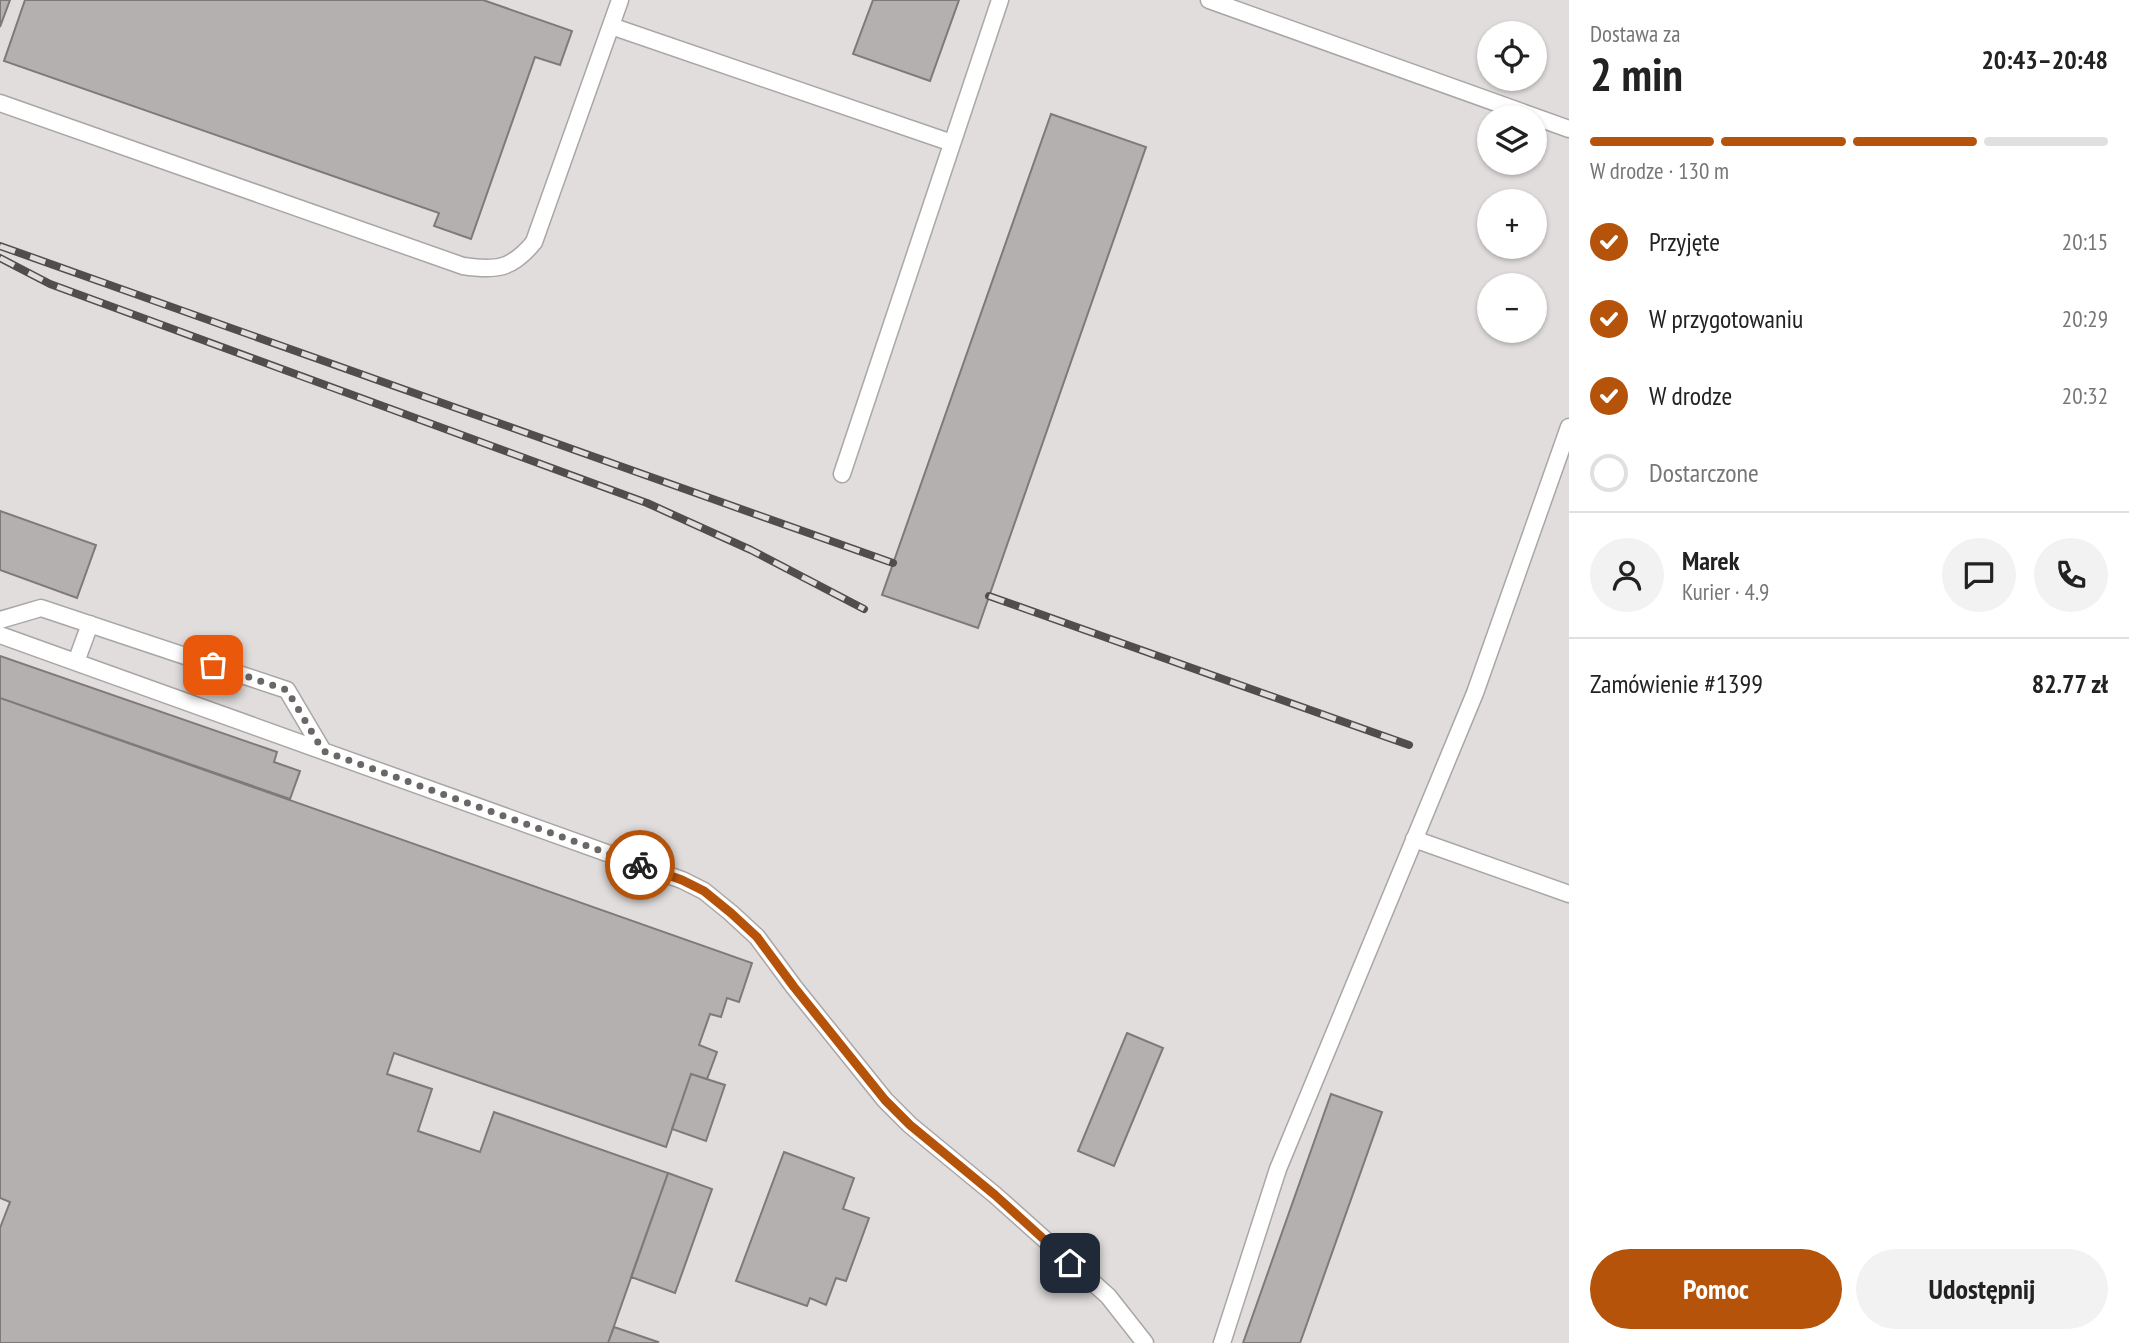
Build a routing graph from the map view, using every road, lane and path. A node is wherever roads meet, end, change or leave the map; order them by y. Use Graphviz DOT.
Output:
graph roads {
  1 [pos="620,0"];
  2 [pos="1000,0"];
  3 [pos="1209,0"];
  4 [pos="611,26"];
  5 [pos="0,103"];
  6 [pos="1569,129"];
  7 [pos="952,143"];
  8 [pos="1569,426"];
  9 [pos="842,474"];
  10 [pos="0,620"];
  11 [pos="90,624"];
  12 [pos="0,635"];
  13 [pos="76,662"];
  14 [pos="323,751"];
  15 [pos="1414,839"];
  16 [pos="1569,894"];
  17 [pos="1145,1343"];
  18 [pos="1222,1343"];
  1 -- 4 [label="lane"];
  2 -- 7 [label="lane"];
  3 -- 6 [label="lane"];
  4 -- 5 [label="lane"];
  4 -- 7 [label="lane"];
  7 -- 9 [label="lane"];
  8 -- 15 [label="lane"];
  10 -- 11 [label="lane"];
  11 -- 13 [label="lane"];
  11 -- 14 [label="lane"];
  12 -- 13 [label="lane"];
  13 -- 14 [label="lane"];
  14 -- 17 [label="lane"];
  15 -- 16 [label="lane"];
  15 -- 18 [label="lane"];
}
